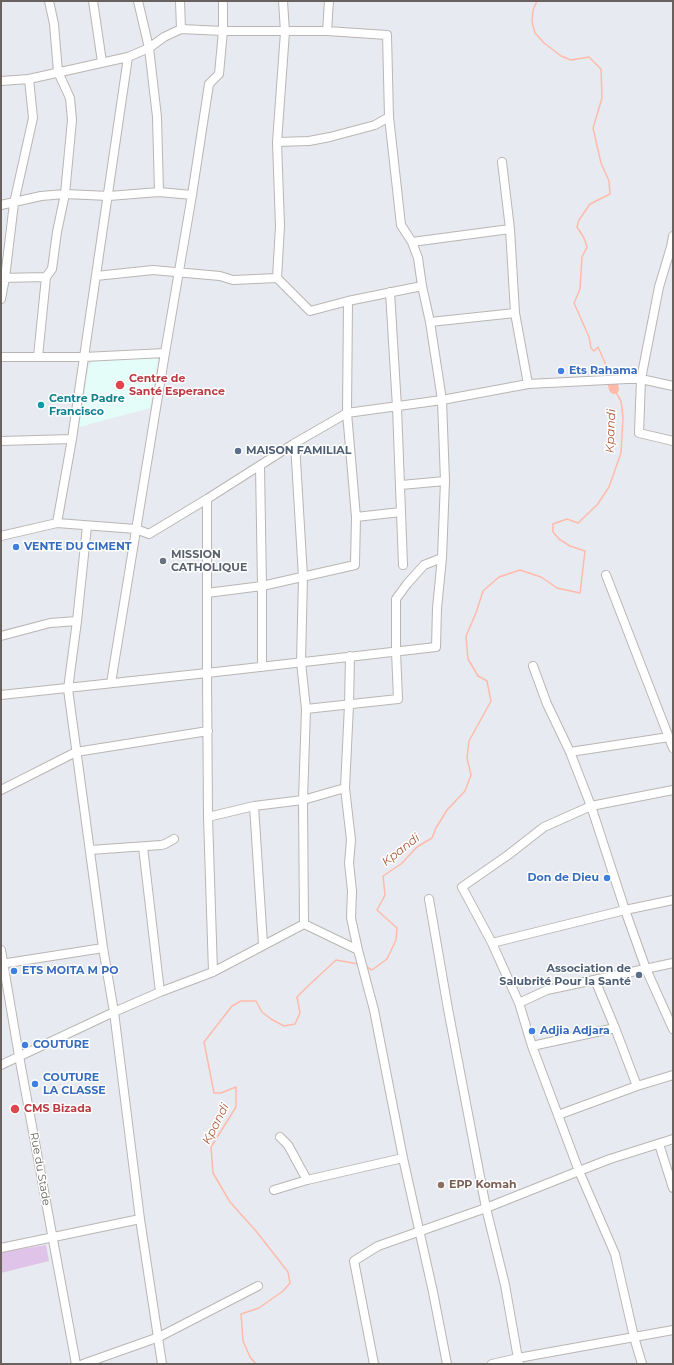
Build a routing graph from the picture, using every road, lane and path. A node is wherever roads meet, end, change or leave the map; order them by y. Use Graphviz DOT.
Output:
graph roads {
  1 [pos="49,1"];
  2 [pos="93,1"];
  3 [pos="138,1"];
  4 [pos="180,1"];
  5 [pos="223,1"];
  6 [pos="283,1"];
  7 [pos="328,1"];
  8 [pos="181,29"];
  9 [pos="223,31"];
  10 [pos="285,32"];
  11 [pos="327,32"];
  12 [pos="149,48"];
  13 [pos="128,57"];
  14 [pos="102,62"];
  15 [pos="58,72"];
  16 [pos="29,79"];
  17 [pos="1,81"];
  18 [pos="389,117"];
  19 [pos="277,142"];
  20 [pos="502,162"];
  21 [pos="159,192"];
  22 [pos="65,194"];
  23 [pos="192,195"];
  24 [pos="109,196"];
  25 [pos="14,203"];
  26 [pos="1,205"];
  27 [pos="510,229"];
  28 [pos="673,236"];
  29 [pos="412,242"];
  30 [pos="672,247"];
  31 [pos="180,272"];
  32 [pos="96,276"];
  33 [pos="46,277"];
  34 [pos="3,278"];
  35 [pos="277,278"];
  36 [pos="422,286"];
  37 [pos="390,292"];
  38 [pos="1,299"];
  39 [pos="348,301"];
  40 [pos="515,313"];
  41 [pos="430,322"];
  42 [pos="165,354"];
  43 [pos="1,357"];
  44 [pos="38,357"];
  45 [pos="84,357"];
  46 [pos="641,379"];
  47 [pos="528,384"];
  48 [pos="673,386"];
  49 [pos="442,400"];
  50 [pos="397,406"];
  51 [pos="347,414"];
  52 [pos="72,439"];
  53 [pos="1,441"];
  54 [pos="673,441"];
  55 [pos="296,443"];
  56 [pos="260,466"];
  57 [pos="445,482"];
  58 [pos="401,485"];
  59 [pos="207,499"];
  60 [pos="401,512"];
  61 [pos="356,517"];
  62 [pos="57,523"];
  63 [pos="87,526"];
  64 [pos="136,529"];
  65 [pos="1,536"];
  66 [pos="442,558"];
  67 [pos="403,565"];
  68 [pos="606,575"];
  69 [pos="304,577"];
  70 [pos="262,586"];
  71 [pos="207,593"];
  72 [pos="77,621"];
  73 [pos="1,636"];
  74 [pos="396,651"];
  75 [pos="350,656"];
  76 [pos="301,662"];
  77 [pos="533,666"];
  78 [pos="262,667"];
  79 [pos="207,673"];
  80 [pos="111,683"];
  81 [pos="68,689"];
  82 [pos="1,695"];
  83 [pos="350,705"];
  84 [pos="306,709"];
  85 [pos="208,731"];
  86 [pos="669,736"];
  87 [pos="673,748"];
  88 [pos="76,752"];
  89 [pos="570,752"];
  90 [pos="345,788"];
  91 [pos="1,790"];
  92 [pos="673,790"];
  93 [pos="303,800"];
  94 [pos="254,806"];
  95 [pos="591,806"];
  96 [pos="208,817"];
  97 [pos="174,839"];
  98 [pos="143,847"];
  99 [pos="90,850"];
  100 [pos="429,899"];
  101 [pos="673,900"];
  102 [pos="625,910"];
  103 [pos="304,924"];
  104 [pos="492,942"];
  105 [pos="263,944"];
  106 [pos="103,948"];
  107 [pos="1,950"];
  108 [pos="359,953"];
  109 [pos="673,963"];
  110 [pos="2,964"];
  111 [pos="646,969"];
  112 [pos="213,972"];
  113 [pos="595,980"];
  114 [pos="160,992"];
  115 [pos="519,1003"];
  116 [pos="114,1012"];
  117 [pos="615,1028"];
  118 [pos="673,1029"];
  119 [pos="532,1046"];
  120 [pos="19,1056"];
  121 [pos="1,1065"];
  122 [pos="673,1075"];
  123 [pos="637,1086"];
  124 [pos="558,1115"];
  125 [pos="280,1137"];
  126 [pos="673,1139"];
  127 [pos="659,1144"];
  128 [pos="403,1158"];
  129 [pos="579,1171"];
  130 [pos="307,1180"];
  131 [pos="673,1188"];
  132 [pos="274,1190"];
  133 [pos="486,1208"];
  134 [pos="140,1219"];
  135 [pos="418,1232"];
  136 [pos="52,1237"];
  137 [pos="1,1248"];
  138 [pos="258,1286"];
  139 [pos="673,1330"];
  140 [pos="159,1337"];
  141 [pos="634,1337"];
  142 [pos="518,1361"];
  143 [pos="76,1364"];
  144 [pos="83,1364"];
  145 [pos="162,1364"];
  146 [pos="374,1364"];
  147 [pos="447,1364"];
  148 [pos="492,1364"];
  149 [pos="642,1364"];
  1 -- 15 [label="street"];
  2 -- 14 [label="street"];
  3 -- 12 [label="street"];
  4 -- 8 [label="street"];
  5 -- 9 [label="street"];
  6 -- 10 [label="street"];
  7 -- 11 [label="street"];
  8 -- 9 [label="street"];
  8 -- 12 [label="street"];
  9 -- 10 [label="street"];
  9 -- 23 [label="street"];
  10 -- 11 [label="street"];
  10 -- 19 [label="street"];
  11 -- 18 [label="street"];
  12 -- 13 [label="street"];
  12 -- 21 [label="street"];
  13 -- 14 [label="street"];
  13 -- 24 [label="street"];
  14 -- 15 [label="street"];
  15 -- 16 [label="street"];
  15 -- 22 [label="street"];
  16 -- 17 [label="street"];
  16 -- 25 [label="street"];
  18 -- 19 [label="street"];
  18 -- 29 [label="street"];
  19 -- 35 [label="street"];
  20 -- 27 [label="street"];
  21 -- 23 [label="street"];
  21 -- 24 [label="street"];
  22 -- 24 [label="street"];
  22 -- 25 [label="street"];
  22 -- 33 [label="street"];
  23 -- 31 [label="street"];
  24 -- 32 [label="street"];
  25 -- 26 [label="street"];
  25 -- 34 [label="street"];
  27 -- 29 [label="street"];
  27 -- 40 [label="street"];
  28 -- 30 [label="street"];
  29 -- 36 [label="street"];
  30 -- 46 [label="street"];
  31 -- 32 [label="street"];
  31 -- 35 [label="street"];
  31 -- 42 [label="street"];
  32 -- 45 [label="street"];
  33 -- 34 [label="street"];
  33 -- 44 [label="street"];
  34 -- 38 [label="street"];
  35 -- 39 [label="street"];
  36 -- 37 [label="street"];
  36 -- 41 [label="street"];
  37 -- 39 [label="street"];
  37 -- 50 [label="street"];
  39 -- 51 [label="street"];
  40 -- 41 [label="street"];
  40 -- 47 [label="street"];
  41 -- 49 [label="street"];
  42 -- 45 [label="street"];
  42 -- 64 [label="street"];
  43 -- 44 [label="street"];
  44 -- 45 [label="street"];
  45 -- 52 [label="street"];
  46 -- 47 [label="street"];
  46 -- 48 [label="street"];
  46 -- 54 [label="street"];
  47 -- 49 [label="street"];
  49 -- 50 [label="street"];
  49 -- 57 [label="street"];
  50 -- 51 [label="street"];
  50 -- 58 [label="street"];
  51 -- 55 [label="street"];
  51 -- 61 [label="street"];
  52 -- 53 [label="street"];
  52 -- 62 [label="street"];
  55 -- 56 [label="street"];
  55 -- 69 [label="street"];
  56 -- 59 [label="street"];
  56 -- 70 [label="street"];
  57 -- 58 [label="street"];
  57 -- 66 [label="street"];
  58 -- 60 [label="street"];
  59 -- 64 [label="street"];
  59 -- 71 [label="street"];
  60 -- 61 [label="street"];
  60 -- 67 [label="street"];
  61 -- 69 [label="street"];
  62 -- 63 [label="street"];
  62 -- 65 [label="street"];
  63 -- 64 [label="street"];
  63 -- 72 [label="street"];
  64 -- 80 [label="street"];
  66 -- 74 [label="street"];
  66 -- 74 [label="street"];
  68 -- 86 [label="street"];
  69 -- 70 [label="street"];
  69 -- 76 [label="street"];
  70 -- 71 [label="street"];
  70 -- 78 [label="street"];
  71 -- 79 [label="street"];
  72 -- 73 [label="street"];
  72 -- 81 [label="street"];
  74 -- 75 [label="street"];
  74 -- 83 [label="street"];
  75 -- 76 [label="street"];
  75 -- 83 [label="street"];
  76 -- 78 [label="street"];
  76 -- 84 [label="street"];
  77 -- 89 [label="street"];
  78 -- 79 [label="street"];
  79 -- 80 [label="street"];
  79 -- 85 [label="street"];
  80 -- 81 [label="street"];
  81 -- 82 [label="street"];
  81 -- 88 [label="street"];
  83 -- 84 [label="street"];
  83 -- 90 [label="street"];
  84 -- 93 [label="street"];
  85 -- 88 [label="street"];
  85 -- 96 [label="street"];
  86 -- 87 [label="street"];
  86 -- 89 [label="street"];
  88 -- 91 [label="street"];
  88 -- 99 [label="street"];
  89 -- 95 [label="street"];
  90 -- 93 [label="street"];
  90 -- 108 [label="street"];
  92 -- 95 [label="street"];
  93 -- 94 [label="street"];
  93 -- 103 [label="street"];
  94 -- 96 [label="street"];
  94 -- 105 [label="street"];
  95 -- 102 [label="street"];
  95 -- 104 [label="street"];
  96 -- 112 [label="street"];
  97 -- 98 [label="street"];
  98 -- 99 [label="street"];
  98 -- 114 [label="street"];
  99 -- 106 [label="street"];
  100 -- 133 [label="street"];
  101 -- 102 [label="street"];
  102 -- 104 [label="street"];
  102 -- 111 [label="street"];
  103 -- 105 [label="street"];
  103 -- 108 [label="street"];
  104 -- 115 [label="street"];
  105 -- 112 [label="street"];
  106 -- 110 [label="street"];
  106 -- 116 [label="street"];
  107 -- 110 [label="street, Rue du Stade"];
  108 -- 128 [label="street"];
  109 -- 111 [label="street"];
  110 -- 120 [label="street, Rue du Stade"];
  111 -- 113 [label="street"];
  111 -- 118 [label="street"];
  112 -- 114 [label="street"];
  113 -- 115 [label="street"];
  113 -- 117 [label="street"];
  114 -- 116 [label="street"];
  115 -- 119 [label="street"];
  116 -- 120 [label="street"];
  116 -- 134 [label="street"];
  117 -- 119 [label="street"];
  117 -- 123 [label="street"];
  119 -- 124 [label="street"];
  120 -- 121 [label="street"];
  120 -- 136 [label="street, Rue du Stade"];
  122 -- 123 [label="street"];
  123 -- 124 [label="street"];
  124 -- 129 [label="street"];
  125 -- 130 [label="street"];
  126 -- 127 [label="street"];
  127 -- 129 [label="street"];
  127 -- 131 [label="street"];
  128 -- 130 [label="street"];
  128 -- 135 [label="street"];
  129 -- 133 [label="street"];
  129 -- 141 [label="street"];
  130 -- 132 [label="street"];
  133 -- 135 [label="street"];
  133 -- 142 [label="street"];
  134 -- 136 [label="street"];
  134 -- 140 [label="street"];
  135 -- 146 [label="street"];
  135 -- 147 [label="street"];
  136 -- 137 [label="street"];
  136 -- 143 [label="street, Rue du Stade"];
  138 -- 140 [label="street"];
  139 -- 141 [label="street"];
  140 -- 144 [label="street"];
  140 -- 145 [label="street"];
  141 -- 142 [label="street"];
  141 -- 149 [label="street"];
  142 -- 148 [label="street"];
}
